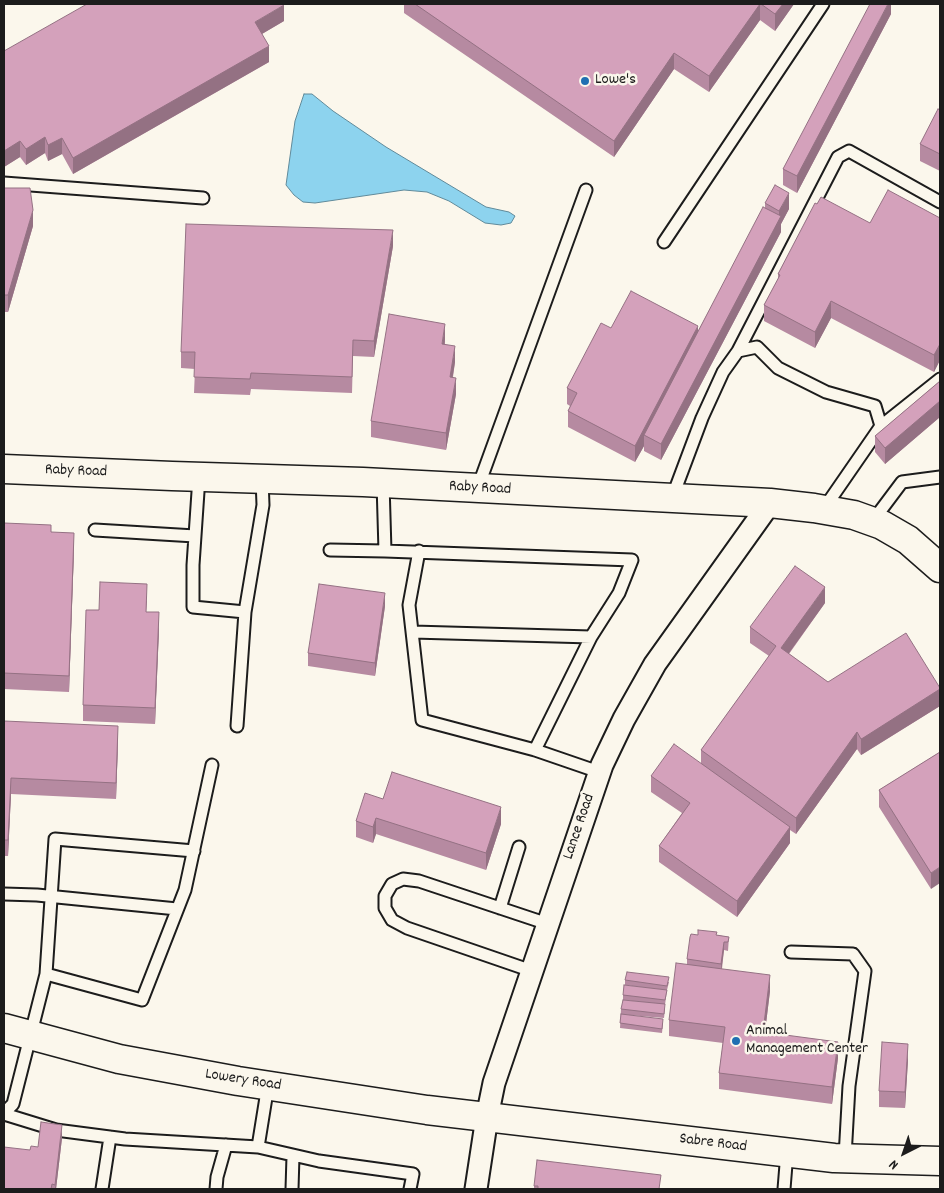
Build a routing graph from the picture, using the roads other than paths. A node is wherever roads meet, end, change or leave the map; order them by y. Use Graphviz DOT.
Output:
graph roads {
  1 [pos="823,4"];
  2 [pos="4,183"];
  3 [pos="586,190"];
  4 [pos="203,198"];
  5 [pos="940,202"];
  6 [pos="664,242"];
  7 [pos="738,351"];
  8 [pos="940,380"];
  9 [pos="882,426"];
  10 [pos="4,469"];
  11 [pos="199,477"];
  12 [pos="940,477"];
  13 [pos="262,479"];
  14 [pos="382,483"];
  15 [pos="477,489"];
  16 [pos="672,498"];
  17 [pos="770,503"];
  18 [pos="822,510"];
  19 [pos="872,522"];
  20 [pos="95,530"];
  21 [pos="195,536"];
  22 [pos="330,550"];
  23 [pos="385,551"];
  24 [pos="419,551"];
  25 [pos="940,568"];
  26 [pos="245,612"];
  27 [pos="413,632"];
  28 [pos="591,637"];
  29 [pos="237,726"];
  30 [pos="535,750"];
  31 [pos="212,765"];
  32 [pos="599,772"];
  33 [pos="519,847"];
  34 [pos="194,851"];
  35 [pos="4,894"];
  36 [pos="53,897"];
  37 [pos="500,908"];
  38 [pos="178,909"];
  39 [pos="548,924"];
  40 [pos="791,952"];
  41 [pos="532,971"];
  42 [pos="46,974"];
  43 [pos="4,1028"];
  44 [pos="30,1036"];
  45 [pos="268,1085"];
  46 [pos="4,1114"];
  47 [pos="486,1117"];
  48 [pos="110,1137"];
  49 [pos="226,1145"];
  50 [pos="258,1147"];
  51 [pos="787,1152"];
  52 [pos="293,1156"];
  53 [pos="845,1157"];
  54 [pos="940,1161"];
  55 [pos="102,1189"];
  56 [pos="216,1189"];
  57 [pos="292,1189"];
  58 [pos="410,1189"];
  59 [pos="476,1189"];
  60 [pos="784,1189"];
  1 -- 6 [label="lane"];
  2 -- 4 [label="lane"];
  3 -- 15 [label="lane"];
  5 -- 7 [label="lane"];
  7 -- 9 [label="lane"];
  7 -- 16 [label="lane"];
  8 -- 9 [label="lane"];
  9 -- 18 [label="lane"];
  10 -- 11 [label="street, Raby Road"];
  11 -- 13 [label="street, Raby Road"];
  11 -- 21 [label="lane"];
  12 -- 19 [label="lane"];
  13 -- 14 [label="street, Raby Road"];
  13 -- 26 [label="lane"];
  14 -- 15 [label="street, Raby Road"];
  14 -- 23 [label="lane"];
  15 -- 16 [label="street, Raby Road"];
  16 -- 17 [label="street, Raby Road"];
  17 -- 18 [label="street, Raby Road"];
  17 -- 32 [label="street, Lance Road"];
  18 -- 19 [label="street, Raby Road"];
  19 -- 25 [label="street, Raby Road"];
  20 -- 21 [label="lane"];
  21 -- 26 [label="lane"];
  22 -- 23 [label="lane"];
  23 -- 24 [label="lane"];
  24 -- 27 [label="lane"];
  24 -- 28 [label="lane"];
  26 -- 29 [label="lane"];
  27 -- 28 [label="lane"];
  27 -- 30 [label="lane"];
  28 -- 30 [label="lane"];
  30 -- 32 [label="lane"];
  31 -- 34 [label="lane"];
  32 -- 39 [label="street, Lance Road"];
  33 -- 37 [label="lane"];
  34 -- 36 [label="lane"];
  34 -- 38 [label="lane"];
  35 -- 36 [label="lane"];
  36 -- 38 [label="lane"];
  36 -- 42 [label="lane"];
  37 -- 39 [label="lane"];
  37 -- 41 [label="lane"];
  38 -- 42 [label="lane"];
  39 -- 41 [label="street, Lance Road"];
  40 -- 53 [label="lane"];
  41 -- 47 [label="street, Lance Road"];
  42 -- 44 [label="lane"];
  43 -- 44 [label="street, Lowery Road"];
  44 -- 45 [label="street, Lowery Road"];
  44 -- 46 [label="lane"];
  45 -- 47 [label="street, Lowery Road"];
  45 -- 50 [label="lane"];
  46 -- 48 [label="lane"];
  47 -- 51 [label="street, Sabre Road"];
  47 -- 59 [label="street, Lance Road"];
  48 -- 49 [label="lane"];
  48 -- 55 [label="lane"];
  49 -- 50 [label="lane"];
  49 -- 56 [label="lane"];
  50 -- 52 [label="lane"];
  51 -- 53 [label="street, Sabre Road"];
  51 -- 60 [label="lane"];
  52 -- 57 [label="lane"];
  52 -- 58 [label="lane"];
  53 -- 54 [label="street, Sabre Road"];
}
